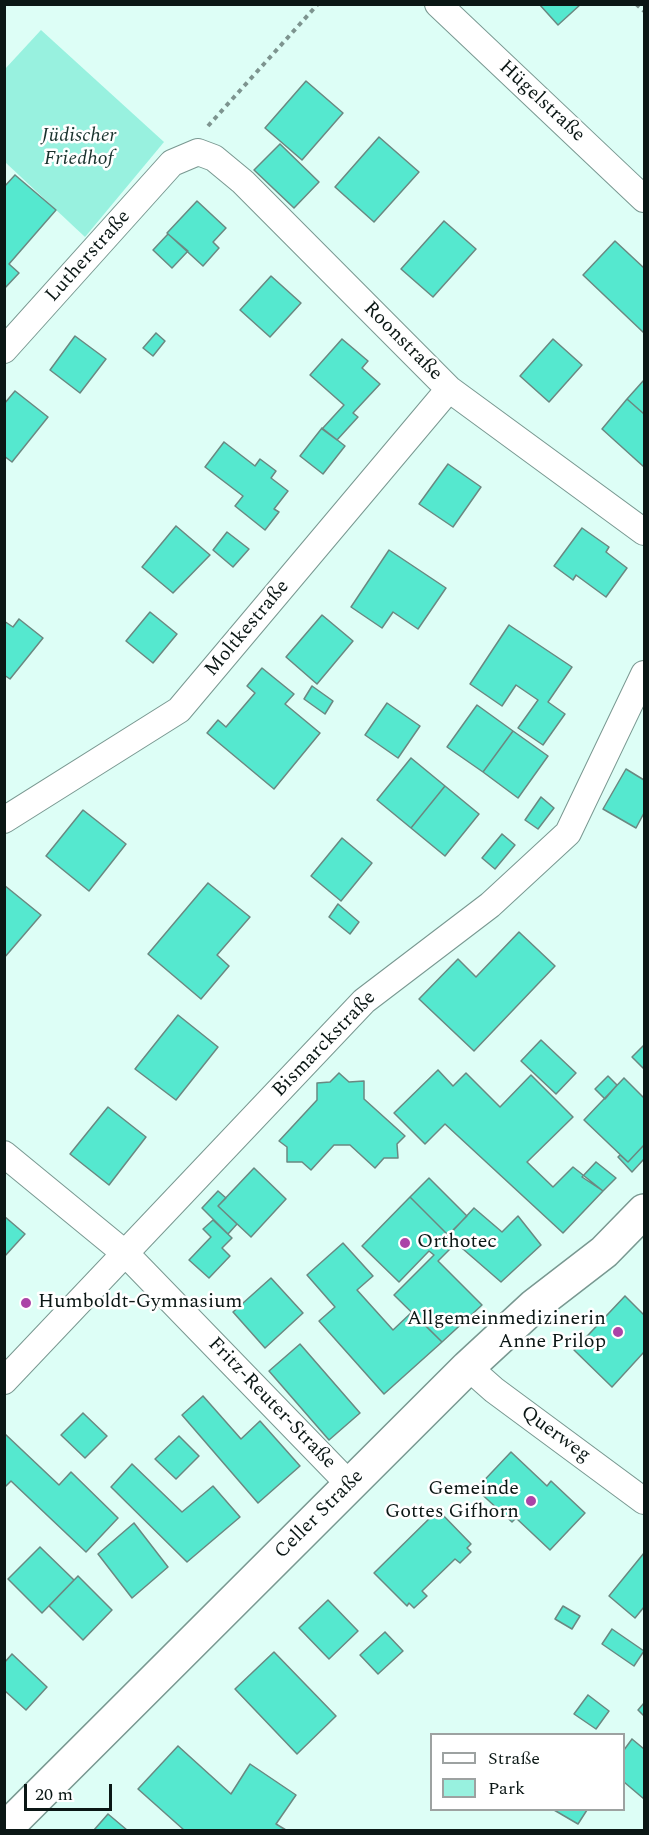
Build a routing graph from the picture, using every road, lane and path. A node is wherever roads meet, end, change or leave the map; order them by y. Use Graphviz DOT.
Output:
graph roads {
  1 [pos="318,4"];
  2 [pos="438,4"];
  3 [pos="636,4"];
  4 [pos="645,11"];
  5 [pos="198,152"];
  6 [pos="645,199"];
  7 [pos="4,350"];
  8 [pos="449,389"];
  9 [pos="645,532"];
  10 [pos="645,674"];
  11 [pos="4,820"];
  12 [pos="4,1154"];
  13 [pos="645,1210"];
  14 [pos="127,1255"];
  15 [pos="468,1367"];
  16 [pos="4,1381"];
  17 [pos="350,1485"];
  18 [pos="645,1501"];
  19 [pos="4,1830"];
  1 -- 5 [label="path"];
  2 -- 6 [label="street, Hügelstraße"];
  3 -- 4 [label="path"];
  5 -- 7 [label="street, Lutherstraße"];
  5 -- 8 [label="street, Roonstraße"];
  8 -- 9 [label="street, Roonstraße"];
  8 -- 11 [label="street, Moltkestraße"];
  10 -- 14 [label="street, Bismarckstraße"];
  12 -- 14 [label="street, Fritz-Reuter-Straße"];
  13 -- 15 [label="street, Celler Straße"];
  14 -- 16 [label="street, Bismarckstraße"];
  14 -- 17 [label="street, Fritz-Reuter-Straße"];
  15 -- 17 [label="street, Celler Straße"];
  15 -- 18 [label="street, Querweg"];
  17 -- 19 [label="street, Celler Straße"];
}
